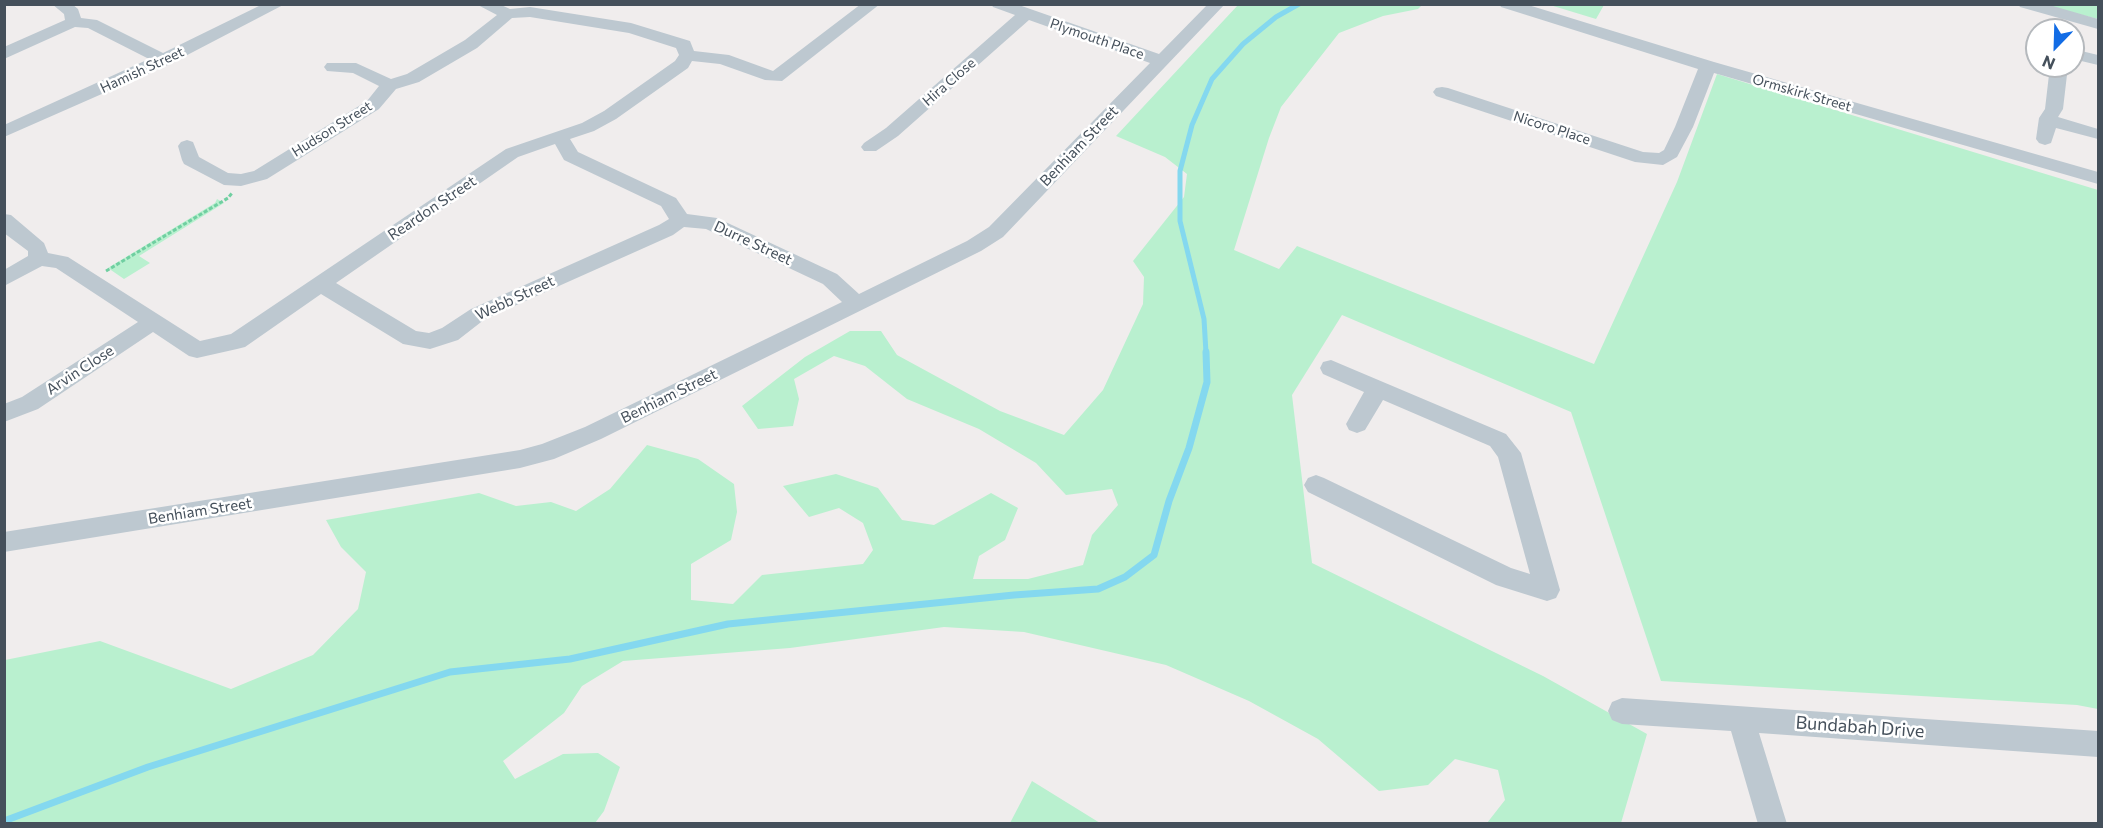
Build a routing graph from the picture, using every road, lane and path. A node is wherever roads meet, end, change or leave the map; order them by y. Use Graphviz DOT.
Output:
graph roads {
  1 [pos="60,4"];
  2 [pos="278,4"];
  3 [pos="484,4"];
  4 [pos="601,4"];
  5 [pos="872,4"];
  6 [pos="999,4"];
  7 [pos="1217,4"];
  8 [pos="1507,4"];
  9 [pos="2026,4"];
  10 [pos="508,14"];
  11 [pos="1026,14"];
  12 [pos="584,20"];
  13 [pos="73,22"];
  14 [pos="2098,24"];
  15 [pos="4,54"];
  16 [pos="687,55"];
  17 [pos="164,60"];
  18 [pos="1161,61"];
  19 [pos="1708,66"];
  20 [pos="333,67"];
  21 [pos="2058,78"];
  22 [pos="390,85"];
  23 [pos="1442,92"];
  24 [pos="2048,120"];
  25 [pos="4,132"];
  26 [pos="2097,134"];
  27 [pos="560,137"];
  28 [pos="2045,139"];
  29 [pos="187,146"];
  30 [pos="870,147"];
  31 [pos="2098,178"];
  32 [pos="241,180"];
  33 [pos="4,220"];
  34 [pos="681,220"];
  35 [pos="39,260"];
  36 [pos="4,279"];
  37 [pos="89,279"];
  38 [pos="321,284"];
  39 [pos="855,303"];
  40 [pos="153,322"];
  41 [pos="1331,368"];
  42 [pos="1378,388"];
  43 [pos="4,412"];
  44 [pos="1357,424"];
  45 [pos="1316,484"];
  46 [pos="4,542"];
  47 [pos="1622,711"];
  48 [pos="1741,719"];
  49 [pos="2098,744"];
  50 [pos="1773,824"];
  1 -- 13 [label="street"];
  2 -- 17 [label="street, Hamish Street"];
  3 -- 10 [label="street"];
  4 -- 12 [label="street"];
  5 -- 16 [label="street"];
  6 -- 11 [label="street, Plymouth Place"];
  7 -- 18 [label="street, Benhiam Street"];
  8 -- 19 [label="street, Ormskirk Street"];
  9 -- 14 [label="street"];
  10 -- 12 [label="street"];
  10 -- 22 [label="street, Hudson Street"];
  11 -- 18 [label="street, Plymouth Place"];
  11 -- 30 [label="street, Hira Close"];
  12 -- 16 [label="street"];
  13 -- 15 [label="street"];
  13 -- 17 [label="street"];
  16 -- 27 [label="street, Reardon Street"];
  17 -- 25 [label="street, Hamish Street"];
  18 -- 39 [label="street, Benhiam Street"];
  19 -- 23 [label="street, Nicoro Place"];
  19 -- 31 [label="street, Ormskirk Street"];
  20 -- 22 [label="street"];
  21 -- 24 [label="street"];
  22 -- 32 [label="street, Hudson Street"];
  24 -- 26 [label="street"];
  24 -- 28 [label="street"];
  27 -- 34 [label="street"];
  27 -- 38 [label="street, Reardon Street"];
  29 -- 32 [label="street"];
  32 -- 37 [label="path"];
  33 -- 35 [label="street"];
  34 -- 38 [label="street, Webb Street"];
  34 -- 39 [label="street, Durre Street"];
  35 -- 36 [label="street"];
  35 -- 37 [label="street, Reardon Street"];
  37 -- 40 [label="street, Reardon Street"];
  38 -- 40 [label="street, Reardon Street"];
  39 -- 46 [label="street, Benhiam Street"];
  40 -- 43 [label="street, Arvin Close"];
  41 -- 42 [label="street"];
  42 -- 44 [label="street"];
  42 -- 45 [label="street"];
  47 -- 48 [label="street, Bundabah Drive"];
  48 -- 49 [label="street, Bundabah Drive"];
  48 -- 50 [label="street"];
}
